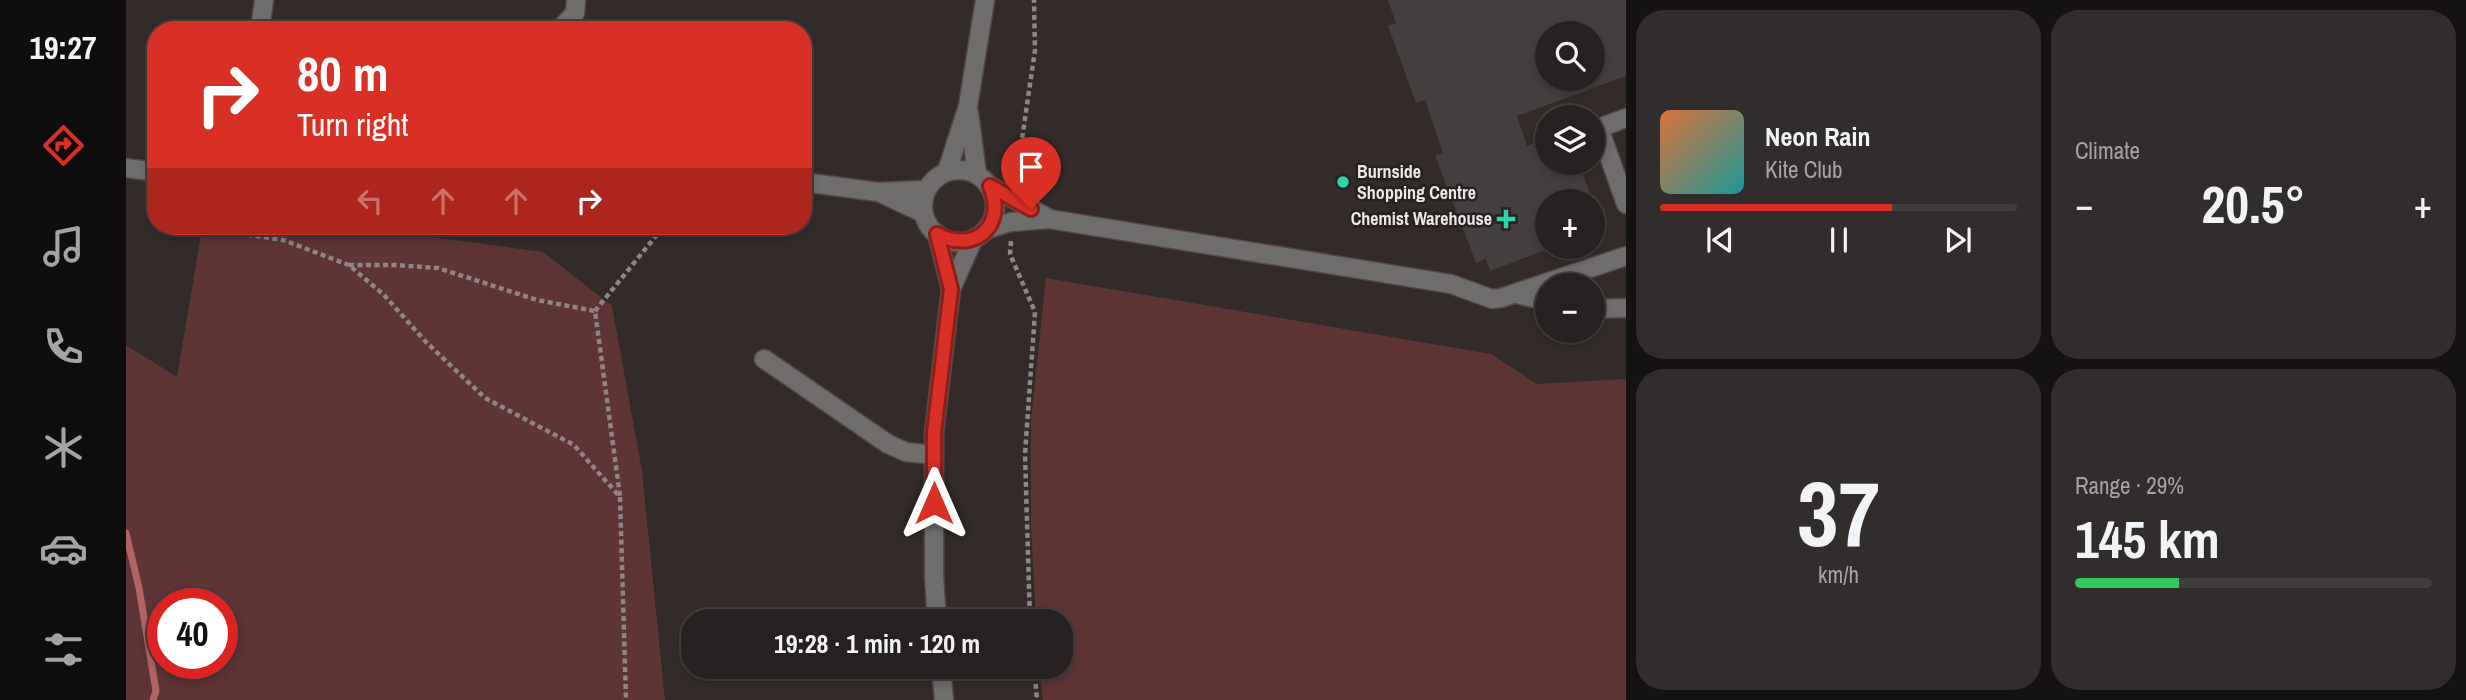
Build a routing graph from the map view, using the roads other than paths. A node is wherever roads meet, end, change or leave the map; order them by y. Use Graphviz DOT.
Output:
graph roads {
  1 [pos="264,0"];
  2 [pos="576,0"];
  3 [pos="985,0"];
  4 [pos="261,21"];
  5 [pos="567,21"];
  6 [pos="968,106"];
  7 [pos="1626,118"];
  8 [pos="1605,124"];
  9 [pos="1605,150"];
  10 [pos="126,168"];
  11 [pos="147,171"];
  12 [pos="947,171"];
  13 [pos="984,180"];
  14 [pos="812,183"];
  15 [pos="926,190"];
  16 [pos="878,192"];
  17 [pos="1626,204"];
  18 [pos="923,213"];
  19 [pos="1049,219"];
  20 [pos="937,234"];
  21 [pos="981,234"];
  22 [pos="1626,256"];
  23 [pos="951,289"];
  24 [pos="1516,294"];
  25 [pos="1535,298"];
  26 [pos="1626,308"];
  27 [pos="1605,309"];
  28 [pos="764,359"];
  29 [pos="934,455"];
  30 [pos="936,609"];
  31 [pos="942,679"];
  32 [pos="944,700"];
  1 -- 4 [label="street"];
  2 -- 5 [label="street"];
  3 -- 6 [label="street"];
  6 -- 12 [label="street"];
  6 -- 13 [label="street"];
  7 -- 8 [label="street"];
  9 -- 17 [label="street"];
  10 -- 11 [label="street"];
  12 -- 13 [label="street"];
  12 -- 15 [label="street"];
  13 -- 19 [label="street"];
  13 -- 21 [label="street"];
  14 -- 16 [label="street"];
  15 -- 16 [label="street"];
  15 -- 18 [label="street"];
  16 -- 18 [label="street"];
  18 -- 20 [label="street"];
  19 -- 21 [label="street"];
  19 -- 24 [label="street"];
  20 -- 21 [label="street"];
  20 -- 23 [label="street"];
  21 -- 23 [label="street"];
  22 -- 24 [label="street"];
  23 -- 29 [label="street"];
  24 -- 25 [label="street"];
  26 -- 27 [label="street"];
  28 -- 29 [label="street"];
  29 -- 30 [label="street"];
  31 -- 32 [label="street"];
}
